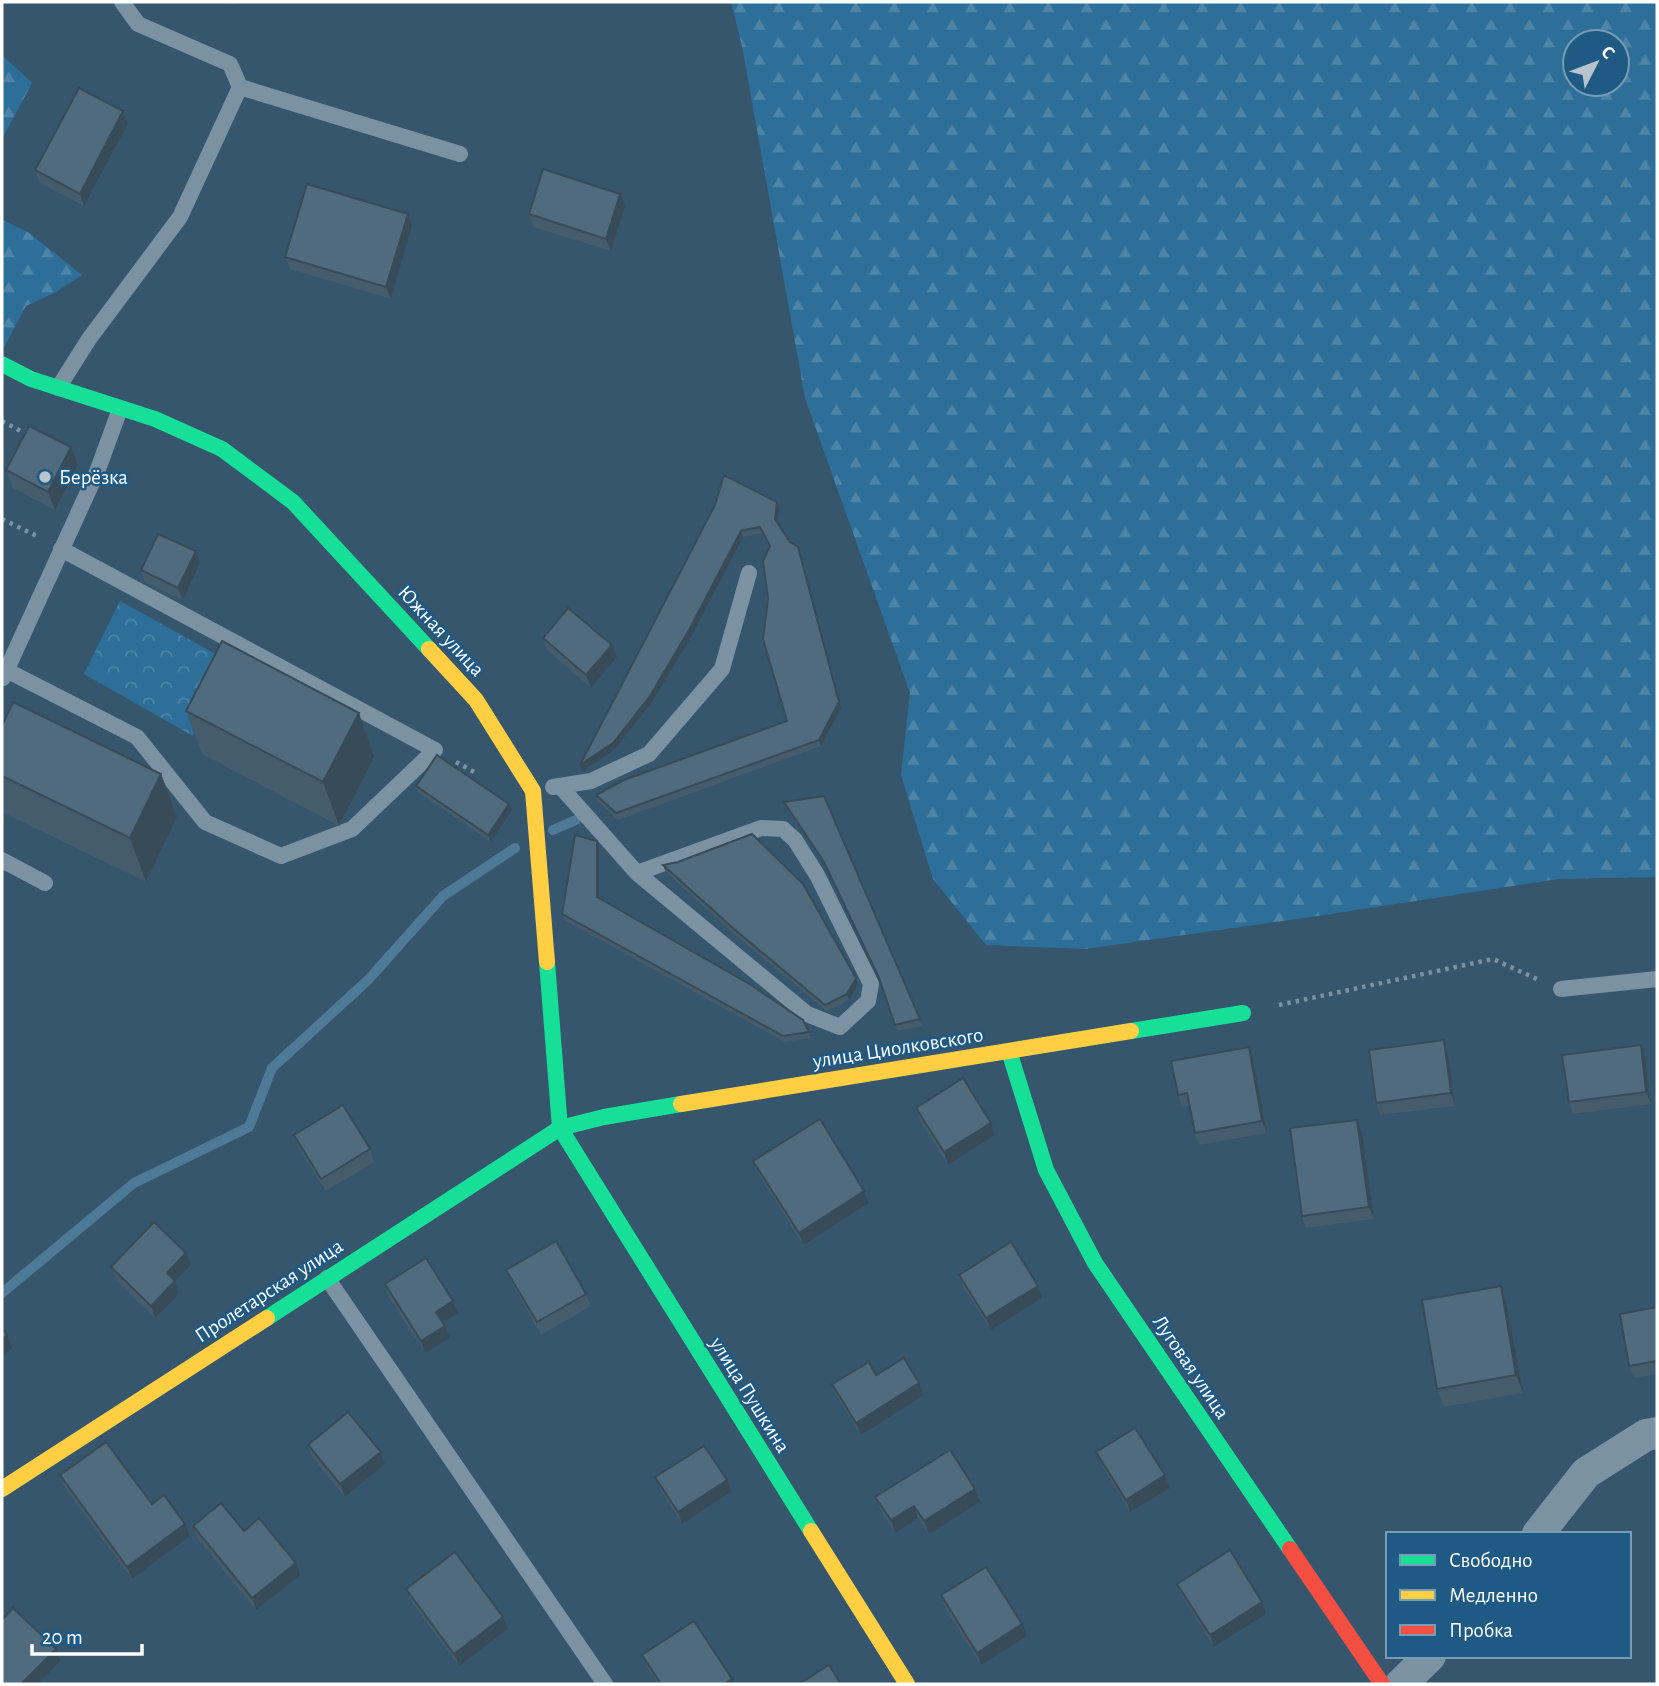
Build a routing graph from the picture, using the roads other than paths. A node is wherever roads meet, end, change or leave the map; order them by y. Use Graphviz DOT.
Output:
graph roads {
  1 [pos="122,2"];
  2 [pos="240,87"];
  3 [pos="460,155"];
  4 [pos="2,364"];
  5 [pos="58,388"];
  6 [pos="120,409"];
  7 [pos="61,548"];
  8 [pos="749,573"];
  9 [pos="4,675"];
  10 [pos="560,786"];
  11 [pos="533,791"];
  12 [pos="2,860"];
  13 [pos="637,873"];
  14 [pos="45,883"];
  15 [pos="1657,979"];
  16 [pos="1561,989"];
  17 [pos="1243,1013"];
  18 [pos="1009,1051"];
  19 [pos="560,1128"];
  20 [pos="327,1278"];
  21 [pos="1657,1433"];
  22 [pos="4,1483"];
  23 [pos="1540,1532"];
  24 [pos="1428,1658"];
  25 [pos="606,1684"];
  26 [pos="907,1684"];
  27 [pos="1382,1684"];
  28 [pos="1401,1684"];
  1 -- 2 [label="lane"];
  2 -- 3 [label="lane"];
  2 -- 5 [label="lane"];
  4 -- 5 [label="street, Южная улица"];
  5 -- 6 [label="street, Южная улица"];
  6 -- 7 [label="lane"];
  6 -- 11 [label="street, Южная улица"];
  7 -- 9 [label="lane"];
  7 -- 9 [label="lane"];
  8 -- 10 [label="lane"];
  10 -- 11 [label="lane"];
  10 -- 13 [label="lane"];
  11 -- 19 [label="street, Южная улица"];
  12 -- 14 [label="lane"];
  13 -- 13 [label="lane"];
  15 -- 16 [label="lane"];
  17 -- 18 [label="street, улица Циолковского"];
  18 -- 19 [label="street, улица Циолковского"];
  18 -- 27 [label="street, Луговая улица"];
  19 -- 20 [label="street, Пролетарская улица"];
  19 -- 26 [label="street, улица Пушкина"];
  20 -- 22 [label="street, Пролетарская улица"];
  20 -- 25 [label="lane"];
  21 -- 23 [label="street"];
  24 -- 28 [label="street"];
}
